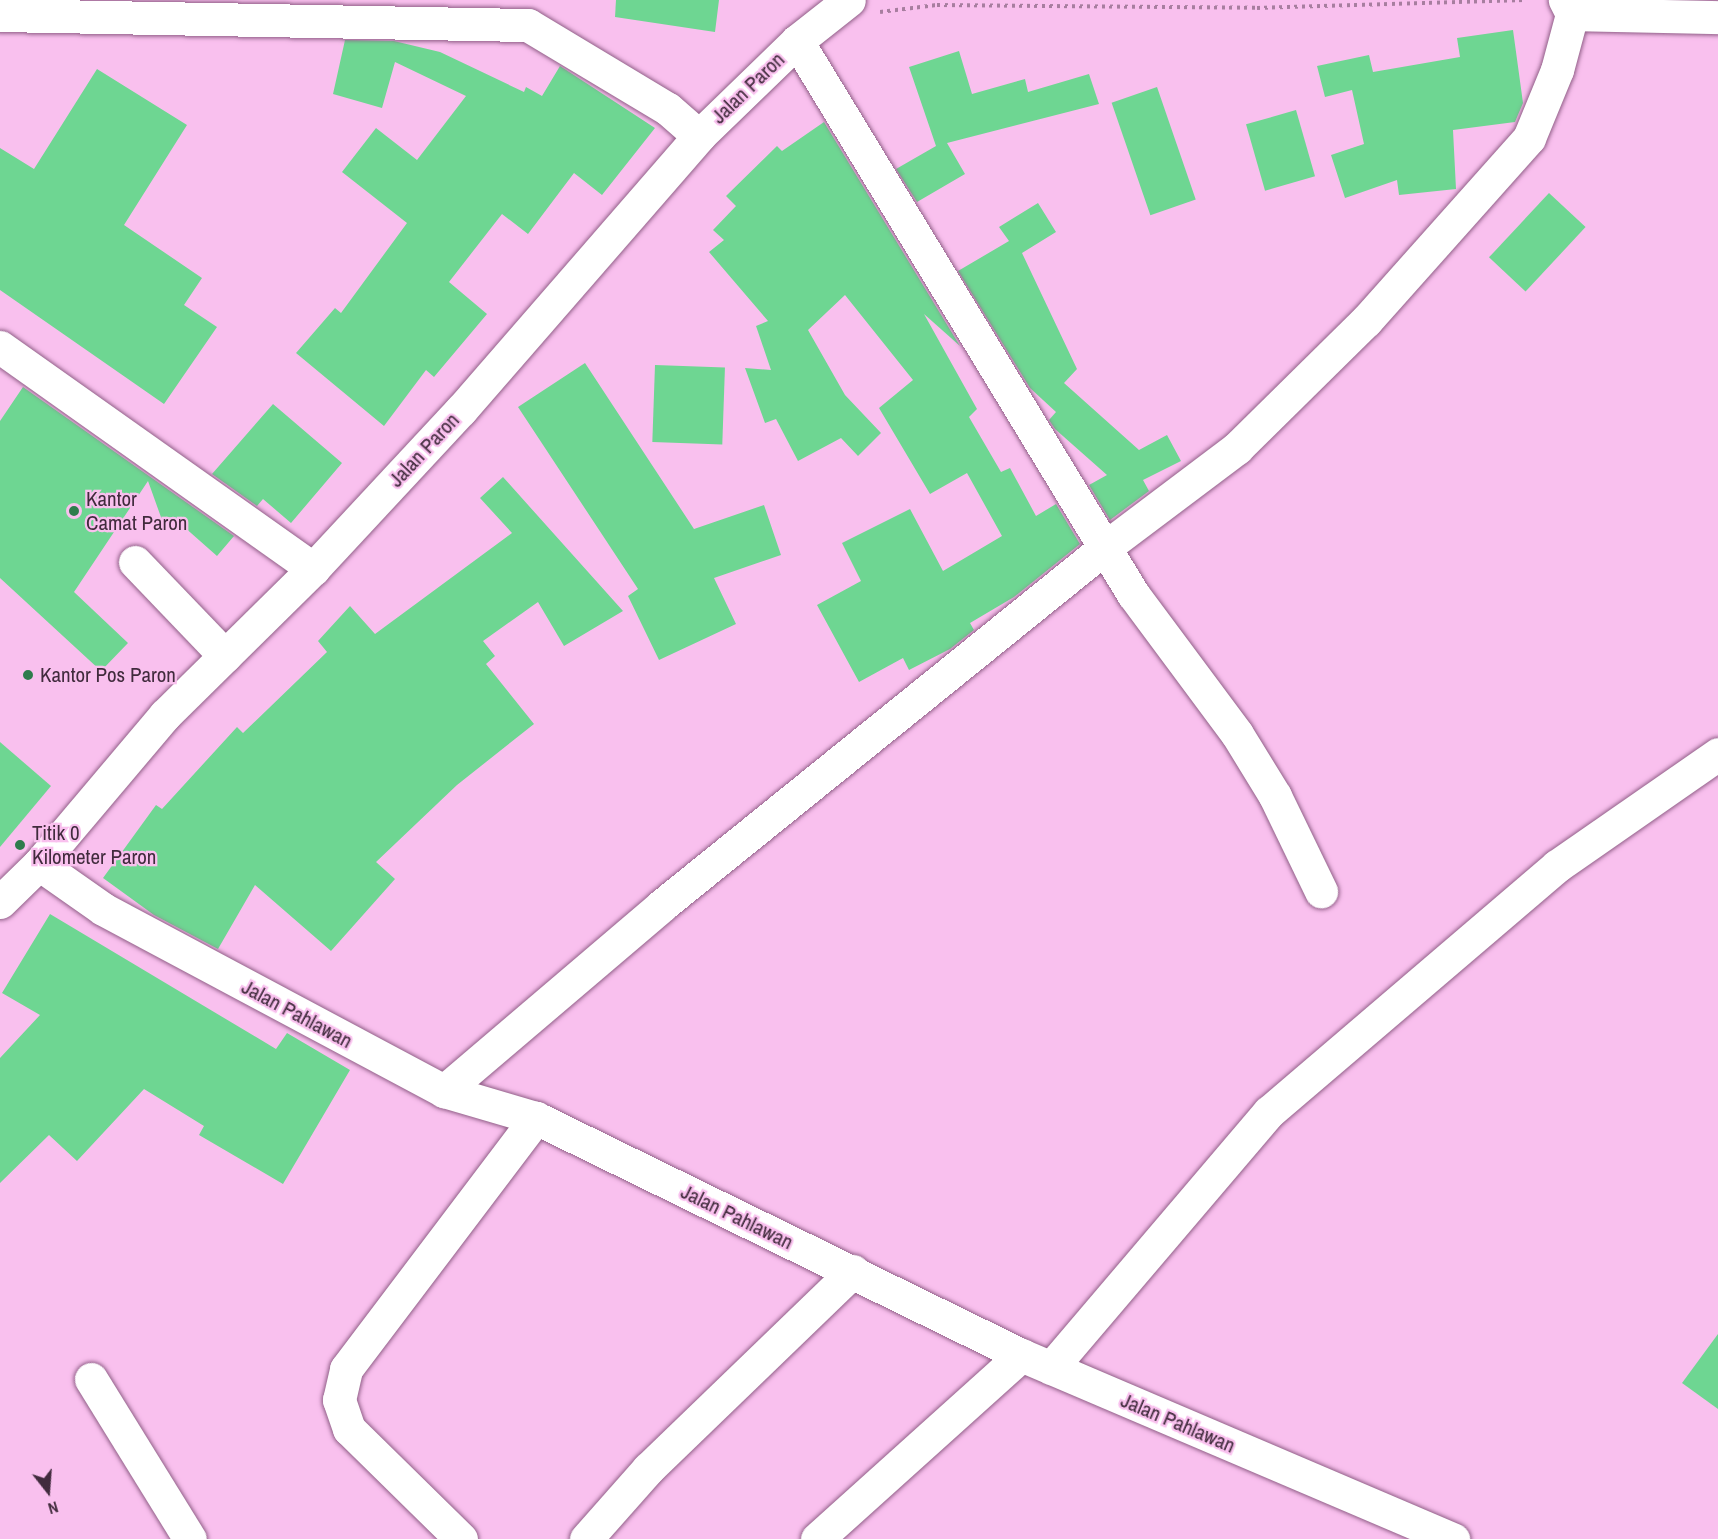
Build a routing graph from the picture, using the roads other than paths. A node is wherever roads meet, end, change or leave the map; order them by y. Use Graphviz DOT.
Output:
graph roads {
  1 [pos="861,7"];
  2 [pos="1569,7"];
  3 [pos="0,15"];
  4 [pos="1718,17"];
  5 [pos="797,41"];
  6 [pos="699,136"];
  7 [pos="0,347"];
  8 [pos="1107,546"];
  9 [pos="135,562"];
  10 [pos="313,569"];
  11 [pos="225,656"];
  12 [pos="1718,754"];
  13 [pos="39,864"];
  14 [pos="1321,891"];
  15 [pos="2,898"];
  16 [pos="444,1091"];
  17 [pos="536,1118"];
  18 [pos="853,1271"];
  19 [pos="1021,1354"];
  20 [pos="1050,1368"];
  21 [pos="91,1379"];
  22 [pos="190,1539"];
  23 [pos="461,1539"];
  24 [pos="586,1539"];
  25 [pos="817,1539"];
  26 [pos="1453,1539"];
  1 -- 5 [label="street, Jalan Paron"];
  2 -- 4 [label="street"];
  2 -- 8 [label="street"];
  3 -- 6 [label="street"];
  5 -- 6 [label="street, Jalan Paron"];
  5 -- 8 [label="street"];
  6 -- 10 [label="street, Jalan Paron"];
  7 -- 10 [label="street"];
  8 -- 14 [label="street"];
  8 -- 16 [label="street"];
  9 -- 11 [label="street"];
  10 -- 11 [label="street, Jalan Paron"];
  11 -- 13 [label="street, Jalan Paron"];
  12 -- 20 [label="street"];
  13 -- 15 [label="street, Jalan Paron"];
  13 -- 16 [label="street, Jalan Pahlawan"];
  16 -- 17 [label="street, Jalan Pahlawan"];
  17 -- 18 [label="street, Jalan Pahlawan"];
  17 -- 23 [label="street"];
  18 -- 19 [label="street, Jalan Pahlawan"];
  18 -- 24 [label="street"];
  19 -- 20 [label="street, Jalan Pahlawan"];
  19 -- 25 [label="street"];
  20 -- 26 [label="street, Jalan Pahlawan"];
  21 -- 22 [label="street"];
}
